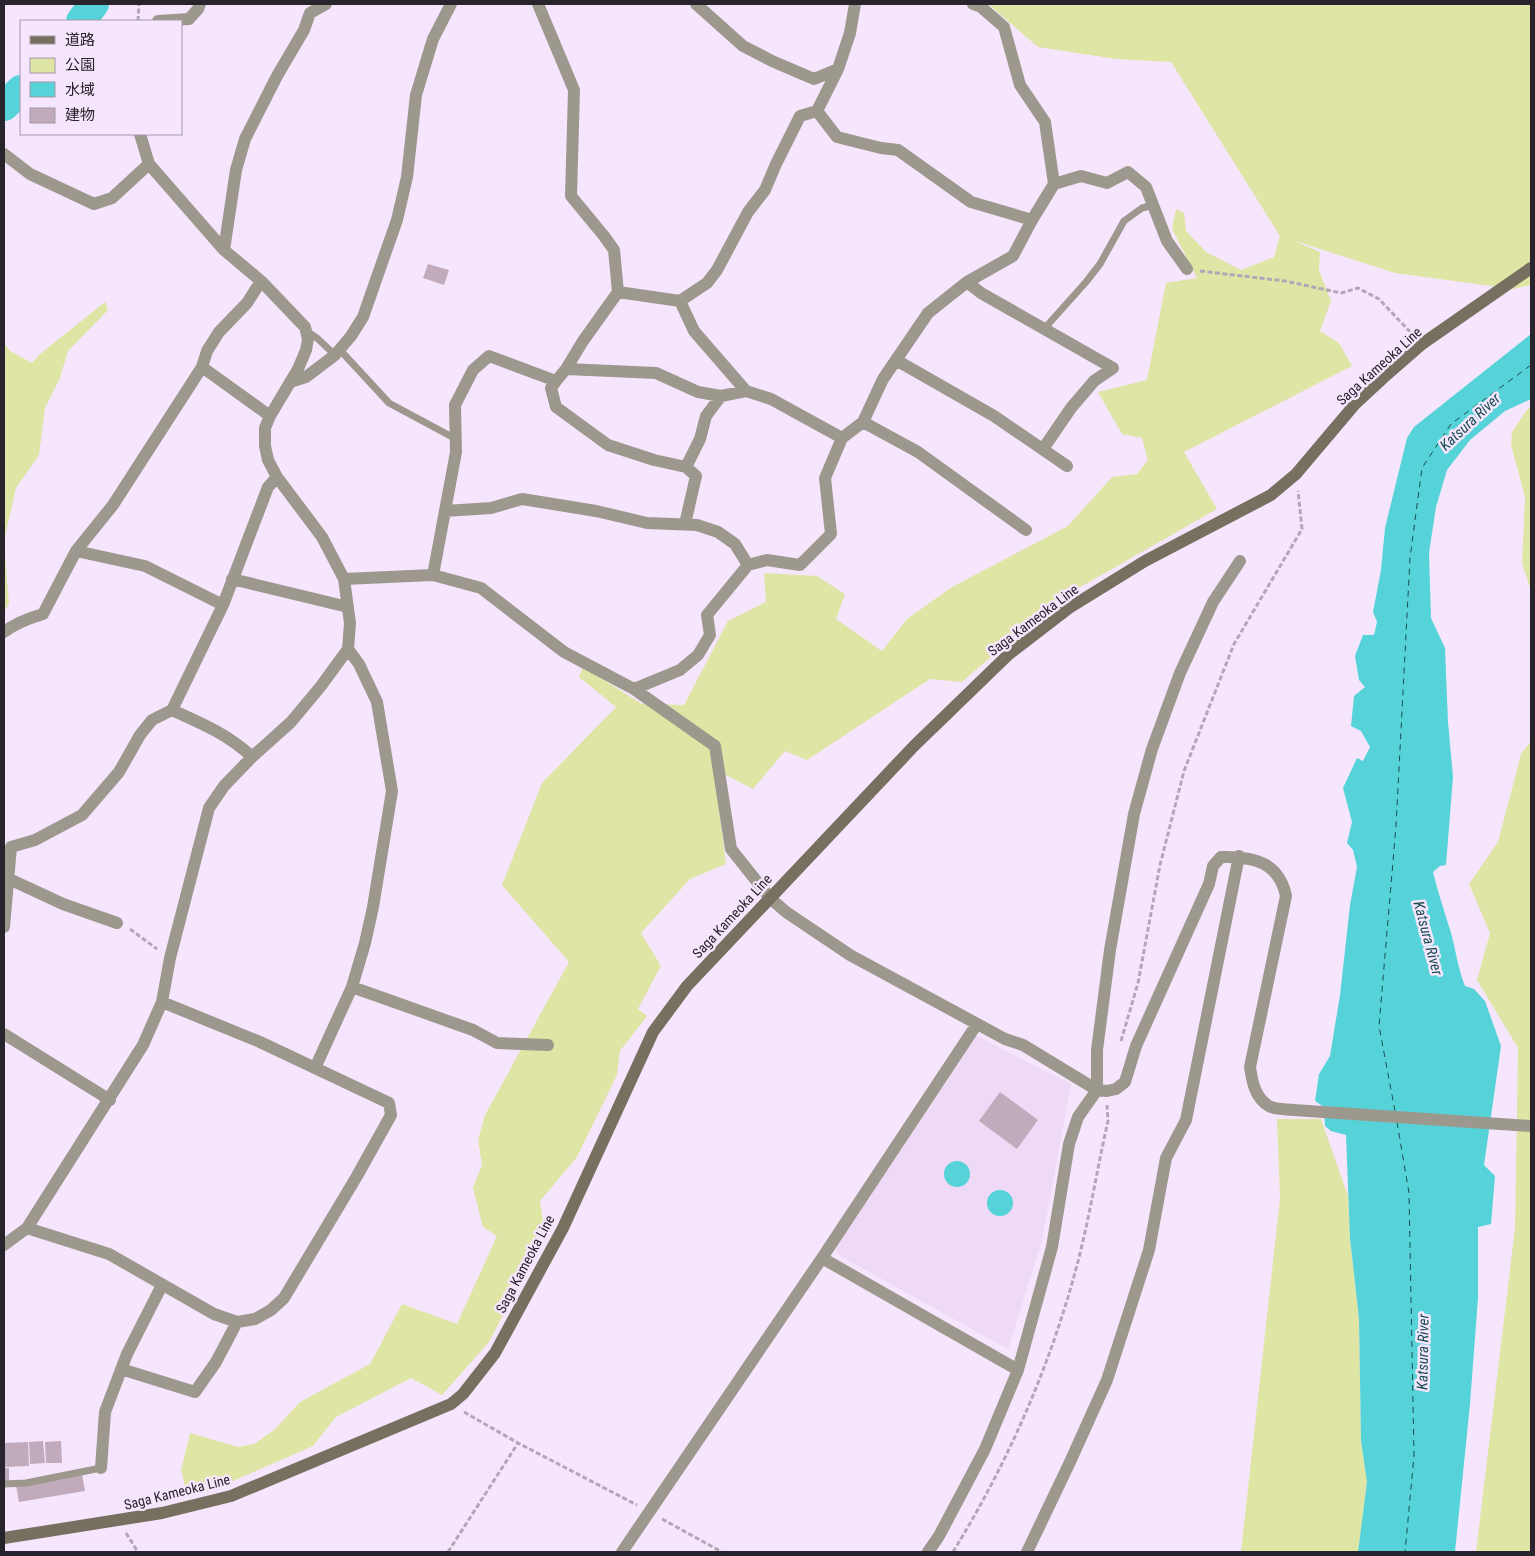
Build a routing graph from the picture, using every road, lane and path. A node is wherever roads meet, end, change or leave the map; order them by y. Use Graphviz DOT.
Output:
graph roads {
  1 [pos="139,4"];
  2 [pos="200,4"];
  3 [pos="326,4"];
  4 [pos="451,4"];
  5 [pos="538,4"];
  6 [pos="696,4"];
  7 [pos="855,4"];
  8 [pos="972,4"];
  9 [pos="138,20"];
  10 [pos="168,20"];
  11 [pos="838,69"];
  12 [pos="817,111"];
  13 [pos="140,135"];
  14 [pos="4,154"];
  15 [pos="149,164"];
  16 [pos="1054,184"];
  17 [pos="1154,205"];
  18 [pos="1032,220"];
  19 [pos="224,250"];
  20 [pos="1531,268"];
  21 [pos="1187,269"];
  22 [pos="261,281"];
  23 [pos="967,282"];
  24 [pos="618,292"];
  25 [pos="680,300"];
  26 [pos="1044,329"];
  27 [pos="306,330"];
  28 [pos="1422,344"];
  29 [pos="337,352"];
  30 [pos="896,360"];
  31 [pos="202,367"];
  32 [pos="566,369"];
  33 [pos="556,381"];
  34 [pos="290,382"];
  35 [pos="746,391"];
  36 [pos="721,396"];
  37 [pos="270,416"];
  38 [pos="863,422"];
  39 [pos="842,438"];
  40 [pos="456,439"];
  41 [pos="1043,449"];
  42 [pos="1067,466"];
  43 [pos="686,467"];
  44 [pos="1296,474"];
  45 [pos="277,477"];
  46 [pos="445,511"];
  47 [pos="684,524"];
  48 [pos="1026,530"];
  49 [pos="76,551"];
  50 [pos="1240,561"];
  51 [pos="748,565"];
  52 [pos="434,575"];
  53 [pos="232,578"];
  54 [pos="344,579"];
  55 [pos="223,605"];
  56 [pos="348,607"];
  57 [pos="4,632"];
  58 [pos="348,649"];
  59 [pos="634,689"];
  60 [pos="172,710"];
  61 [pos="252,757"];
  62 [pos="7,842"];
  63 [pos="1238,856"];
  64 [pos="7,878"];
  65 [pos="770,898"];
  66 [pos="117,923"];
  67 [pos="4,927"];
  68 [pos="170,958"];
  69 [pos="352,988"];
  70 [pos="162,1002"];
  71 [pos="977,1024"];
  72 [pos="4,1034"];
  73 [pos="548,1046"];
  74 [pos="1120,1046"];
  75 [pos="315,1068"];
  76 [pos="1102,1090"];
  77 [pos="110,1100"];
  78 [pos="1531,1126"];
  79 [pos="27,1228"];
  80 [pos="4,1245"];
  81 [pos="822,1258"];
  82 [pos="162,1285"];
  83 [pos="237,1322"];
  84 [pos="121,1369"];
  85 [pos="1018,1370"];
  86 [pos="451,1404"];
  87 [pos="518,1443"];
  88 [pos="101,1468"];
  89 [pos="4,1484"];
  90 [pos="649,1512"];
  91 [pos="119,1522"];
  92 [pos="4,1538"];
  93 [pos="138,1552"];
  94 [pos="448,1552"];
  95 [pos="622,1552"];
  96 [pos="722,1552"];
  97 [pos="928,1552"];
  98 [pos="953,1552"];
  99 [pos="1027,1552"];
  1 -- 9 [label="path"];
  2 -- 10 [label="street"];
  3 -- 19 [label="street"];
  4 -- 29 [label="street"];
  5 -- 24 [label="street"];
  6 -- 11 [label="street"];
  7 -- 11 [label="street"];
  8 -- 16 [label="street"];
  11 -- 12 [label="street"];
  12 -- 18 [label="street"];
  12 -- 25 [label="street"];
  13 -- 15 [label="street"];
  14 -- 15 [label="street"];
  15 -- 19 [label="street"];
  16 -- 17 [label="street"];
  16 -- 18 [label="street"];
  17 -- 21 [label="street"];
  17 -- 26 [label="lane"];
  18 -- 23 [label="street"];
  19 -- 22 [label="street"];
  20 -- 28 [label="main road, Saga Kameoka Line"];
  21 -- 28 [label="path"];
  22 -- 27 [label="street"];
  22 -- 31 [label="street"];
  23 -- 26 [label="street"];
  23 -- 30 [label="street"];
  24 -- 25 [label="street"];
  24 -- 32 [label="street"];
  25 -- 35 [label="street"];
  26 -- 41 [label="street"];
  27 -- 29 [label="lane"];
  27 -- 34 [label="street"];
  28 -- 44 [label="main road, Saga Kameoka Line"];
  29 -- 34 [label="street"];
  29 -- 40 [label="lane"];
  30 -- 38 [label="street"];
  30 -- 41 [label="street"];
  31 -- 37 [label="street"];
  31 -- 49 [label="street"];
  32 -- 33 [label="street"];
  32 -- 36 [label="street"];
  33 -- 40 [label="street"];
  33 -- 43 [label="street"];
  34 -- 37 [label="street"];
  35 -- 36 [label="street"];
  35 -- 39 [label="street"];
  36 -- 43 [label="street"];
  37 -- 45 [label="street"];
  38 -- 39 [label="street"];
  38 -- 48 [label="street"];
  39 -- 51 [label="street"];
  40 -- 46 [label="street"];
  41 -- 42 [label="street"];
  43 -- 47 [label="street"];
  44 -- 65 [label="main road, Saga Kameoka Line"];
  44 -- 74 [label="path"];
  45 -- 53 [label="street"];
  45 -- 54 [label="street"];
  46 -- 47 [label="street"];
  46 -- 52 [label="street"];
  47 -- 51 [label="street"];
  49 -- 55 [label="street"];
  49 -- 57 [label="street"];
  50 -- 76 [label="street"];
  51 -- 59 [label="street"];
  52 -- 54 [label="street"];
  52 -- 59 [label="street"];
  53 -- 55 [label="street"];
  53 -- 56 [label="street"];
  54 -- 56 [label="street"];
  55 -- 60 [label="street"];
  56 -- 58 [label="street"];
  58 -- 61 [label="street"];
  58 -- 69 [label="street"];
  59 -- 65 [label="street"];
  60 -- 61 [label="street"];
  60 -- 62 [label="street"];
  61 -- 68 [label="street"];
  62 -- 64 [label="street"];
  63 -- 76 [label="street"];
  63 -- 78 [label="street"];
  63 -- 99 [label="street"];
  64 -- 66 [label="street"];
  64 -- 67 [label="street"];
  65 -- 71 [label="street"];
  65 -- 86 [label="main road, Saga Kameoka Line"];
  66 -- 68 [label="path"];
  68 -- 70 [label="street"];
  69 -- 73 [label="street"];
  69 -- 75 [label="street"];
  70 -- 75 [label="street"];
  70 -- 77 [label="street"];
  71 -- 76 [label="street"];
  71 -- 81 [label="street"];
  72 -- 77 [label="street"];
  75 -- 83 [label="street"];
  76 -- 85 [label="street"];
  76 -- 98 [label="path"];
  77 -- 79 [label="street"];
  79 -- 80 [label="street"];
  79 -- 82 [label="street"];
  81 -- 85 [label="street"];
  81 -- 90 [label="street"];
  82 -- 83 [label="street"];
  82 -- 84 [label="street"];
  83 -- 84 [label="street"];
  84 -- 88 [label="street"];
  85 -- 97 [label="street"];
  86 -- 87 [label="path"];
  86 -- 91 [label="main road, Saga Kameoka Line"];
  87 -- 90 [label="path"];
  87 -- 94 [label="path"];
  88 -- 89 [label="lane"];
  90 -- 95 [label="street"];
  90 -- 96 [label="path"];
  91 -- 92 [label="main road, Saga Kameoka Line"];
  91 -- 93 [label="path"];
}
